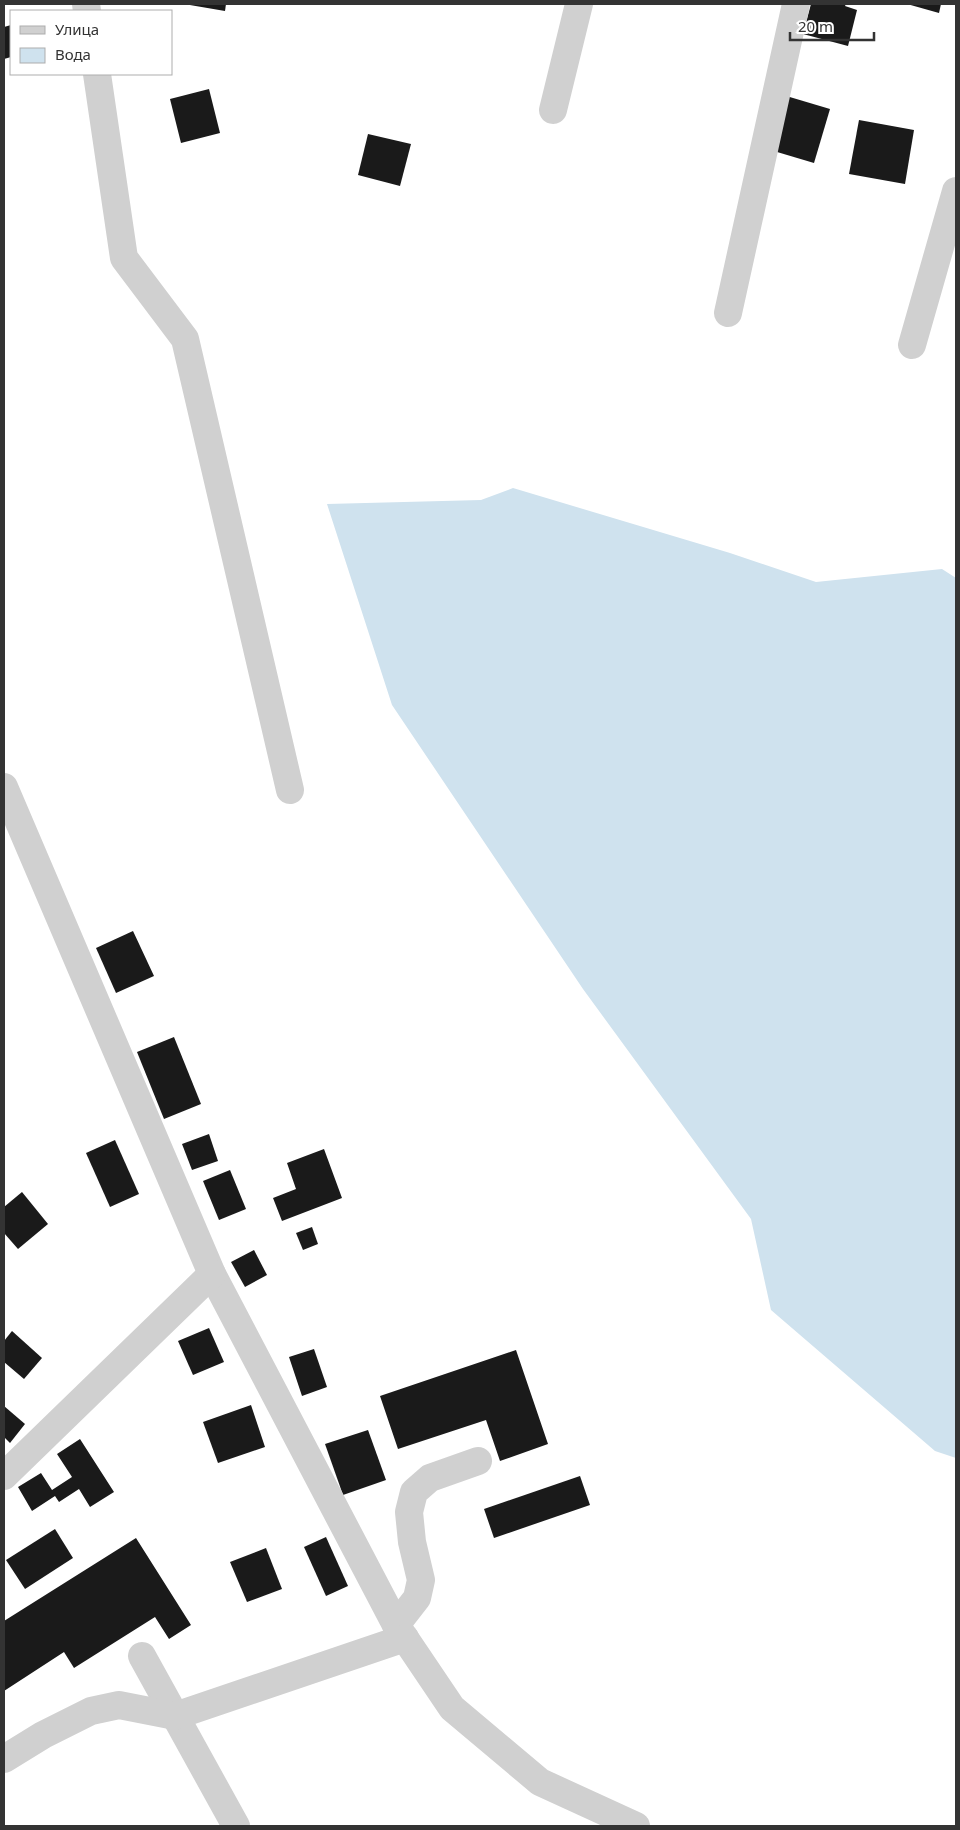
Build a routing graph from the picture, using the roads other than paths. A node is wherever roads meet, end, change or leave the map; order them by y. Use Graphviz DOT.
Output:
graph roads {
  1 [pos="579,4"];
  2 [pos="796,4"];
  3 [pos="97,75"];
  4 [pos="553,110"];
  5 [pos="956,191"];
  6 [pos="728,313"];
  7 [pos="912,344"];
  8 [pos="4,787"];
  9 [pos="290,790"];
  10 [pos="212,1274"];
  11 [pos="478,1460"];
  12 [pos="4,1476"];
  13 [pos="401,1631"];
  14 [pos="142,1656"];
  15 [pos="175,1716"];
  16 [pos="4,1759"];
  17 [pos="236,1826"];
  18 [pos="636,1826"];
  1 -- 4 [label="street"];
  2 -- 6 [label="street"];
  3 -- 9 [label="street"];
  5 -- 7 [label="street"];
  8 -- 10 [label="street"];
  10 -- 12 [label="street"];
  10 -- 13 [label="street"];
  11 -- 13 [label="street"];
  13 -- 15 [label="street"];
  13 -- 18 [label="street"];
  14 -- 15 [label="street"];
  15 -- 16 [label="street"];
  15 -- 17 [label="street"];
}
